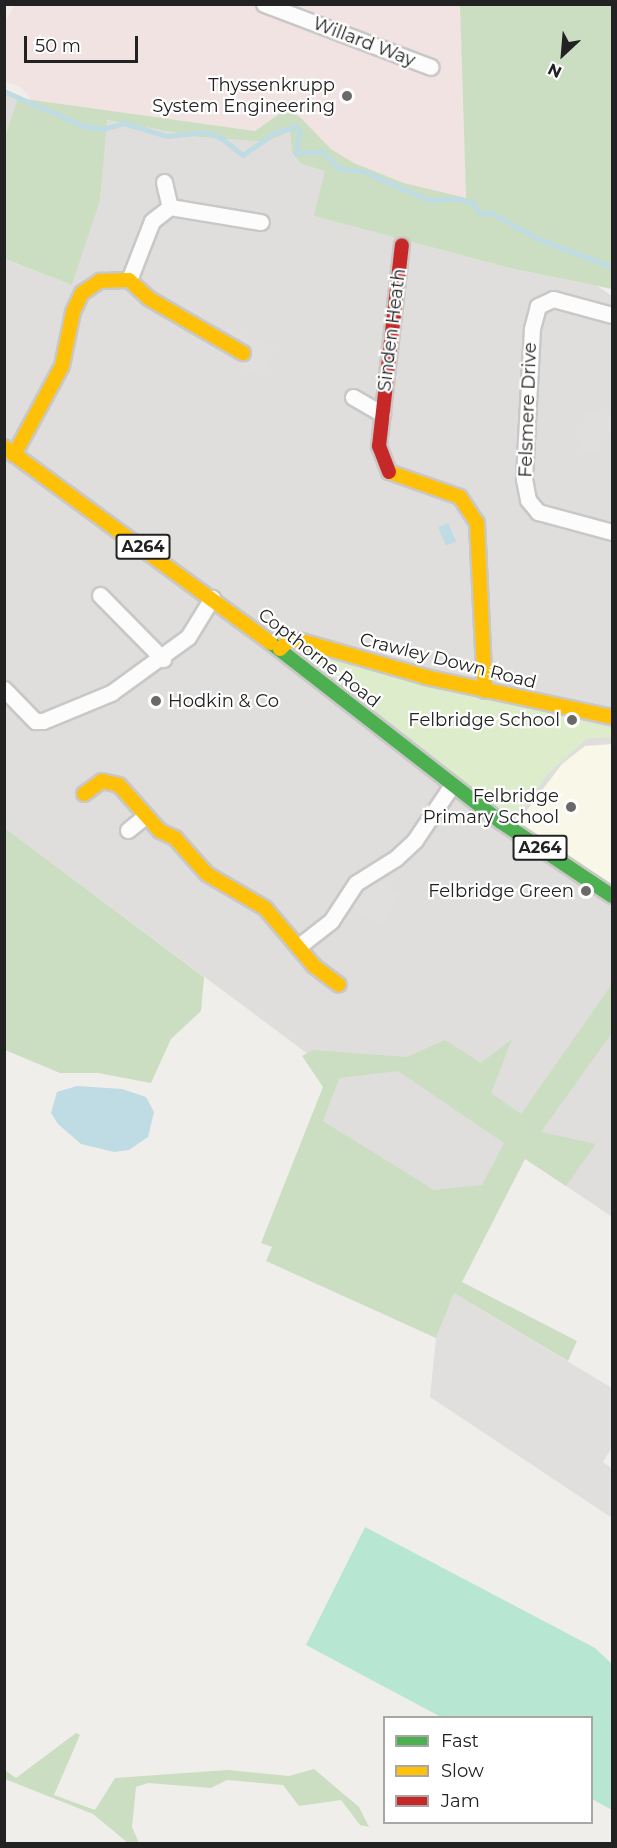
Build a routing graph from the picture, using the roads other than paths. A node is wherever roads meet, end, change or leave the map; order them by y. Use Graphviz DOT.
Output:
graph roads {
  1 [pos="264,4"];
  2 [pos="431,68"];
  3 [pos="164,182"];
  4 [pos="170,207"];
  5 [pos="261,222"];
  6 [pos="402,245"];
  7 [pos="129,280"];
  8 [pos="612,315"];
  9 [pos="243,353"];
  10 [pos="353,397"];
  11 [pos="382,414"];
  12 [pos="9,451"];
  13 [pos="612,532"];
  14 [pos="100,595"];
  15 [pos="212,598"];
  16 [pos="280,649"];
  17 [pos="163,658"];
  18 [pos="4,688"];
  19 [pos="485,691"];
  20 [pos="612,717"];
  21 [pos="452,785"];
  22 [pos="84,794"];
  23 [pos="145,816"];
  24 [pos="128,830"];
  25 [pos="612,896"];
  26 [pos="299,946"];
  27 [pos="339,985"];
  1 -- 2 [label="street, Willard Way"];
  3 -- 4 [label="street"];
  4 -- 5 [label="street"];
  4 -- 7 [label="street"];
  6 -- 11 [label="main road, Sinden Heath"];
  7 -- 9 [label="main road"];
  7 -- 12 [label="main road"];
  8 -- 13 [label="street, Felsmere Drive"];
  10 -- 11 [label="street, Sinden Heath"];
  11 -- 19 [label="main road, Sinden Heath"];
  12 -- 15 [label="main road, Copthorne Road / A264"];
  14 -- 17 [label="street"];
  15 -- 16 [label="main road, Copthorne Road / A264"];
  15 -- 17 [label="street"];
  16 -- 19 [label="main road, Crawley Down Road"];
  16 -- 21 [label="main road, Copthorne Road / A264"];
  17 -- 18 [label="street"];
  19 -- 20 [label="main road, Crawley Down Road"];
  21 -- 25 [label="main road, Copthorne Road / A264"];
  21 -- 26 [label="street"];
  22 -- 23 [label="main road"];
  23 -- 24 [label="street"];
  23 -- 26 [label="main road"];
  26 -- 27 [label="main road"];
}
